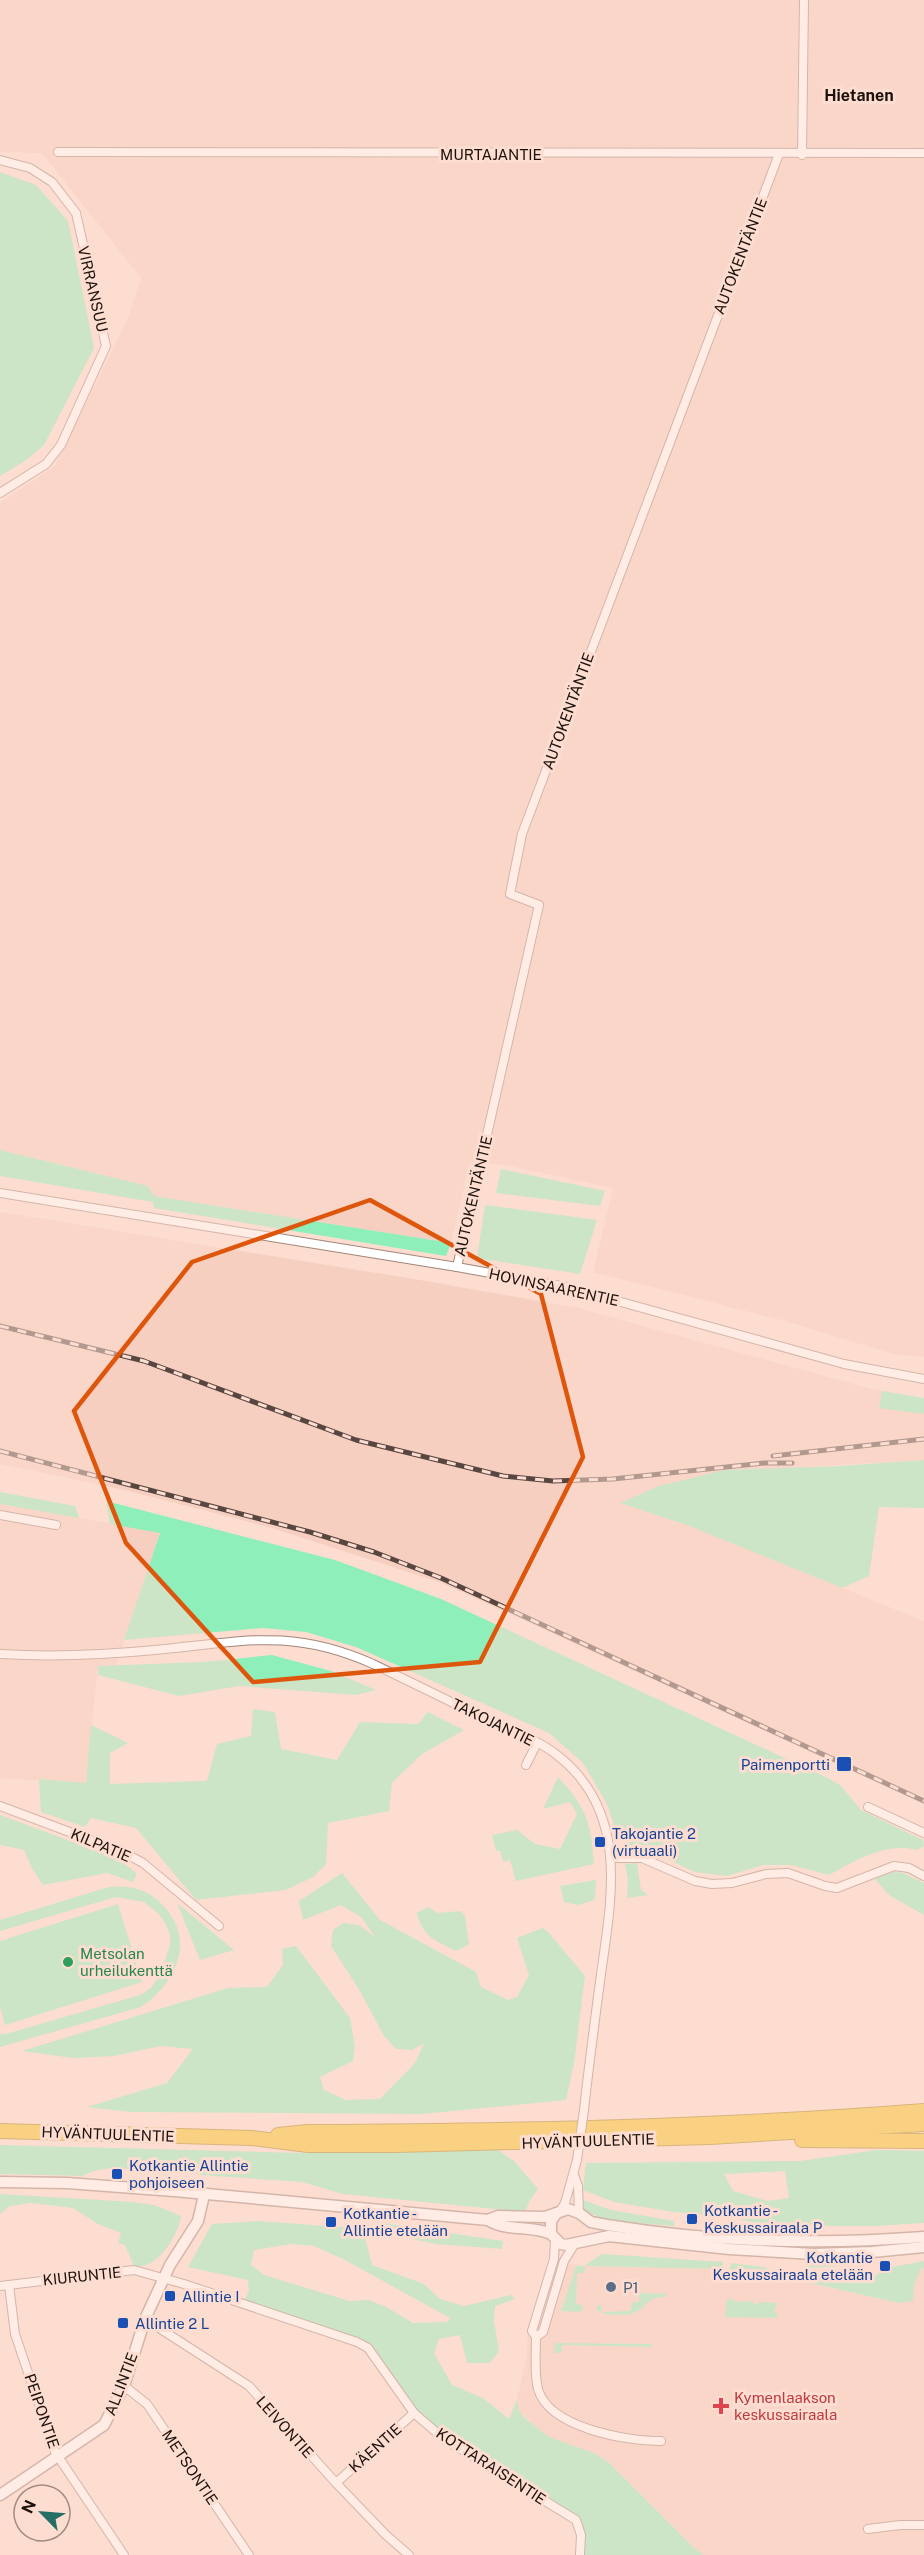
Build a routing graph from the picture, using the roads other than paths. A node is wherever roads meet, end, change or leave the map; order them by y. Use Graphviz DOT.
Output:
graph roads {
  1 [pos="804,0"];
  2 [pos="58,152"];
  3 [pos="924,153"];
  4 [pos="778,154"];
  5 [pos="802,155"];
  6 [pos="0,160"];
  7 [pos="0,493"];
  8 [pos="0,1193"];
  9 [pos="457,1267"];
  10 [pos="924,1379"];
  11 [pos="0,1515"];
  12 [pos="56,1525"];
  13 [pos="0,1654"];
  14 [pos="537,1743"];
  15 [pos="526,1765"];
  16 [pos="0,1806"];
  17 [pos="868,1807"];
  18 [pos="924,1833"];
  19 [pos="612,1858"];
  20 [pos="924,1876"];
  21 [pos="219,1926"];
  22 [pos="924,2111"];
  23 [pos="924,2124"];
  24 [pos="0,2131"];
  25 [pos="710,2137"];
  26 [pos="252,2138"];
  27 [pos="924,2141"];
  28 [pos="574,2175"];
  29 [pos="0,2182"];
  30 [pos="204,2195"];
  31 [pos="558,2212"];
  32 [pos="581,2216"];
  33 [pos="488,2220"];
  34 [pos="553,2237"];
  35 [pos="924,2237"];
  36 [pos="576,2243"];
  37 [pos="924,2247"];
  38 [pos="164,2278"];
  39 [pos="4,2285"];
  40 [pos="145,2319"];
  41 [pos="537,2337"];
  42 [pos="124,2386"];
  43 [pos="414,2413"];
  44 [pos="661,2441"];
  45 [pos="58,2457"];
  46 [pos="336,2483"];
  47 [pos="0,2496"];
  48 [pos="924,2525"];
  49 [pos="868,2529"];
  50 [pos="124,2555"];
  51 [pos="249,2555"];
  52 [pos="409,2555"];
  53 [pos="580,2555"];
  1 -- 5 [label="street"];
  2 -- 4 [label="street, MURTAJANTIE"];
  3 -- 5 [label="street, MURTAJANTIE"];
  4 -- 5 [label="street, MURTAJANTIE"];
  4 -- 9 [label="street, AUTOKENTÄNTIE"];
  6 -- 7 [label="street, VIRRANSUU"];
  8 -- 9 [label="street, HOVINSAARENTIE"];
  9 -- 10 [label="street, HOVINSAARENTIE"];
  11 -- 12 [label="street"];
  13 -- 14 [label="street, TAKOJANTIE"];
  14 -- 15 [label="street"];
  14 -- 19 [label="street, TAKOJANTIE"];
  16 -- 21 [label="street, KILPATIE"];
  17 -- 18 [label="street"];
  19 -- 20 [label="street"];
  19 -- 28 [label="street, TAKOJANTIE, bridge"];
  22 -- 26 [label="highway, HYVÄNTUULENTIE"];
  23 -- 25 [label="highway, HYVÄNTUULENTIE"];
  24 -- 26 [label="highway, HYVÄNTUULENTIE"];
  25 -- 26 [label="highway, HYVÄNTUULENTIE"];
  25 -- 27 [label="highway"];
  28 -- 31 [label="street, TAKOJANTIE"];
  28 -- 32 [label="street, TAKOJANTIE"];
  29 -- 30 [label="street"];
  30 -- 33 [label="street"];
  30 -- 38 [label="street, ALLINTIE"];
  31 -- 32 [label="street"];
  31 -- 33 [label="street"];
  31 -- 34 [label="street"];
  32 -- 35 [label="street"];
  32 -- 36 [label="street"];
  33 -- 34 [label="street"];
  34 -- 36 [label="street"];
  34 -- 41 [label="street"];
  36 -- 37 [label="street"];
  36 -- 41 [label="street"];
  38 -- 39 [label="street, KIURUNTIE"];
  38 -- 40 [label="street, ALLINTIE"];
  38 -- 43 [label="street, KOTTARAISENTIE"];
  39 -- 45 [label="street, PEIPONTIE"];
  40 -- 42 [label="street, ALLINTIE"];
  40 -- 46 [label="street, LEIVONTIE"];
  41 -- 44 [label="street"];
  42 -- 45 [label="street, ALLINTIE"];
  42 -- 51 [label="street, METSONTIE"];
  43 -- 46 [label="street, KÄENTIE"];
  43 -- 53 [label="street, KOTTARAISENTIE"];
  45 -- 47 [label="street, ALLINTIE"];
  45 -- 50 [label="street, PEIPONTIE"];
  46 -- 52 [label="street, LEIVONTIE"];
  48 -- 49 [label="street"];
}
